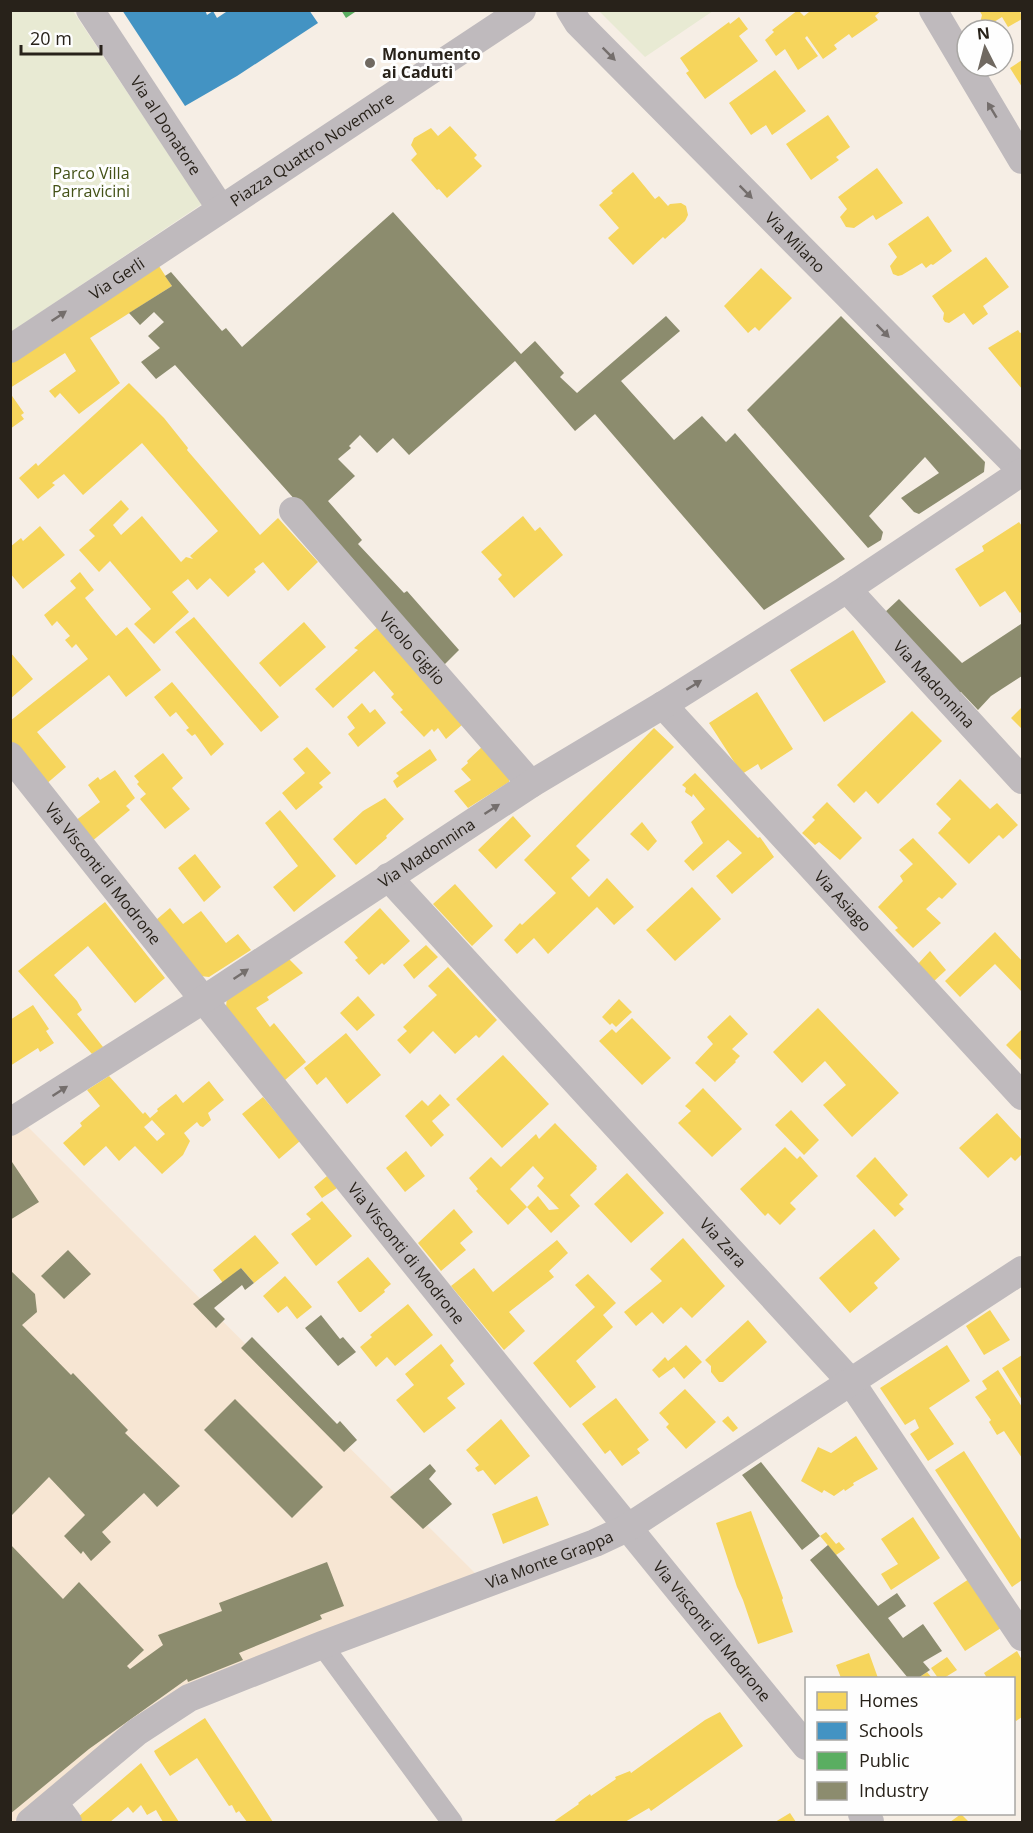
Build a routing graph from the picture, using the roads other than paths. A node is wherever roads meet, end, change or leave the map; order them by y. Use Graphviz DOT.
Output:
graph roads {
  1 [pos="90,10"];
  2 [pos="522,10"];
  3 [pos="570,10"];
  4 [pos="933,10"];
  5 [pos="1023,160"];
  6 [pos="221,209"];
  7 [pos="10,349"];
  8 [pos="1023,471"];
  9 [pos="293,511"];
  10 [pos="847,589"];
  11 [pos="663,705"];
  12 [pos="10,756"];
  13 [pos="1023,780"];
  14 [pos="531,784"];
  15 [pos="388,877"];
  16 [pos="203,1000"];
  17 [pos="1023,1096"];
  18 [pos="10,1122"];
  19 [pos="1023,1270"];
  20 [pos="851,1382"];
  21 [pos="627,1528"];
  22 [pos="1023,1637"];
  23 [pos="322,1645"];
  24 [pos="805,1744"];
  25 [pos="61,1813"];
  26 [pos="30,1822"];
  27 [pos="452,1822"];
  1 -- 6 [label="street, Via al Donatore"];
  2 -- 6 [label="street, Piazza Quattro Novembre"];
  3 -- 8 [label="street, Via Milano, one-way"];
  5 -- 4 [label="street, one-way"];
  7 -- 6 [label="street, Via Gerli, one-way"];
  8 -- 10 [label="street, Via Madonnina"];
  9 -- 14 [label="street, Vicolo Giglio"];
  11 -- 10 [label="street, Via Madonnina, one-way"];
  10 -- 13 [label="street, Via Madonnina"];
  11 -- 14 [label="street, Via Madonnina"];
  11 -- 17 [label="street, Via Asiago"];
  12 -- 16 [label="street, Via Visconti di Modrone"];
  15 -- 14 [label="street, Via Madonnina, one-way"];
  16 -- 15 [label="street, Via Madonnina, one-way"];
  15 -- 20 [label="street, Via Zara"];
  18 -- 16 [label="street, Via Madonnina, one-way"];
  16 -- 21 [label="street, Via Visconti di Modrone"];
  19 -- 20 [label="street, Via Monte Grappa"];
  20 -- 21 [label="street, Via Monte Grappa"];
  20 -- 22 [label="street, Via Zara"];
  21 -- 23 [label="street, Via Monte Grappa"];
  21 -- 24 [label="street, Via Visconti di Modrone"];
  23 -- 25 [label="street, Via Monte Grappa"];
  23 -- 27 [label="street"];
  25 -- 26 [label="street, Via Monte Grappa"];
}
